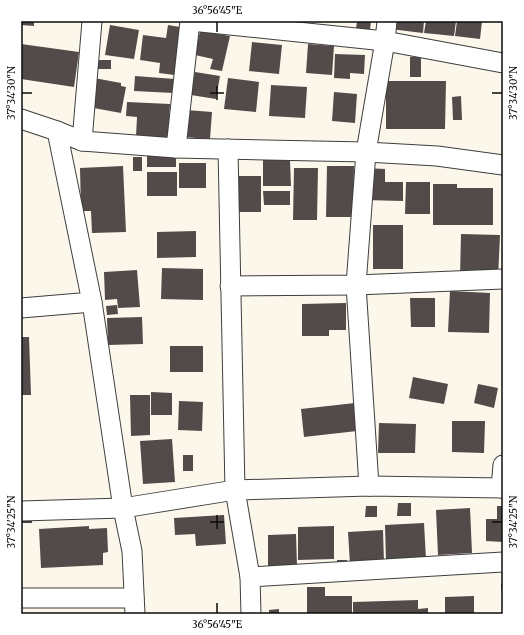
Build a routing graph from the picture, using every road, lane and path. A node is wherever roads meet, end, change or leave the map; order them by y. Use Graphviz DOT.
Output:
graph roads {
  1 [pos="92,21"];
  2 [pos="191,21"];
  3 [pos="387,21"];
  4 [pos="385,41"];
  5 [pos="503,63"];
  6 [pos="21,118"];
  7 [pos="57,131"];
  8 [pos="82,141"];
  9 [pos="176,148"];
  10 [pos="228,150"];
  11 [pos="366,152"];
  12 [pos="503,165"];
  13 [pos="503,279"];
  14 [pos="356,285"];
  15 [pos="230,286"];
  16 [pos="92,302"];
  17 [pos="21,308"];
  18 [pos="503,465"];
  19 [pos="369,486"];
  20 [pos="502,488"];
  21 [pos="235,490"];
  22 [pos="123,508"];
  23 [pos="21,511"];
  24 [pos="503,562"];
  25 [pos="250,578"];
  26 [pos="21,598"];
  27 [pos="135,606"];
  28 [pos="252,614"];
  1 -- 8 [label="street"];
  2 -- 4 [label="street"];
  2 -- 9 [label="street"];
  3 -- 4 [label="street"];
  4 -- 5 [label="street"];
  4 -- 11 [label="street"];
  6 -- 7 [label="street"];
  7 -- 8 [label="street"];
  7 -- 16 [label="street"];
  8 -- 9 [label="street"];
  9 -- 10 [label="street"];
  10 -- 11 [label="street"];
  10 -- 15 [label="street"];
  11 -- 12 [label="street"];
  11 -- 14 [label="street"];
  13 -- 14 [label="street"];
  14 -- 15 [label="street"];
  14 -- 19 [label="street"];
  15 -- 21 [label="street"];
  16 -- 17 [label="street"];
  16 -- 22 [label="street"];
  18 -- 20 [label="street"];
  19 -- 20 [label="street"];
  19 -- 21 [label="street"];
  21 -- 22 [label="street"];
  21 -- 25 [label="street"];
  22 -- 23 [label="street"];
  22 -- 27 [label="street"];
  24 -- 25 [label="street"];
  25 -- 28 [label="street"];
  26 -- 27 [label="street"];
}
